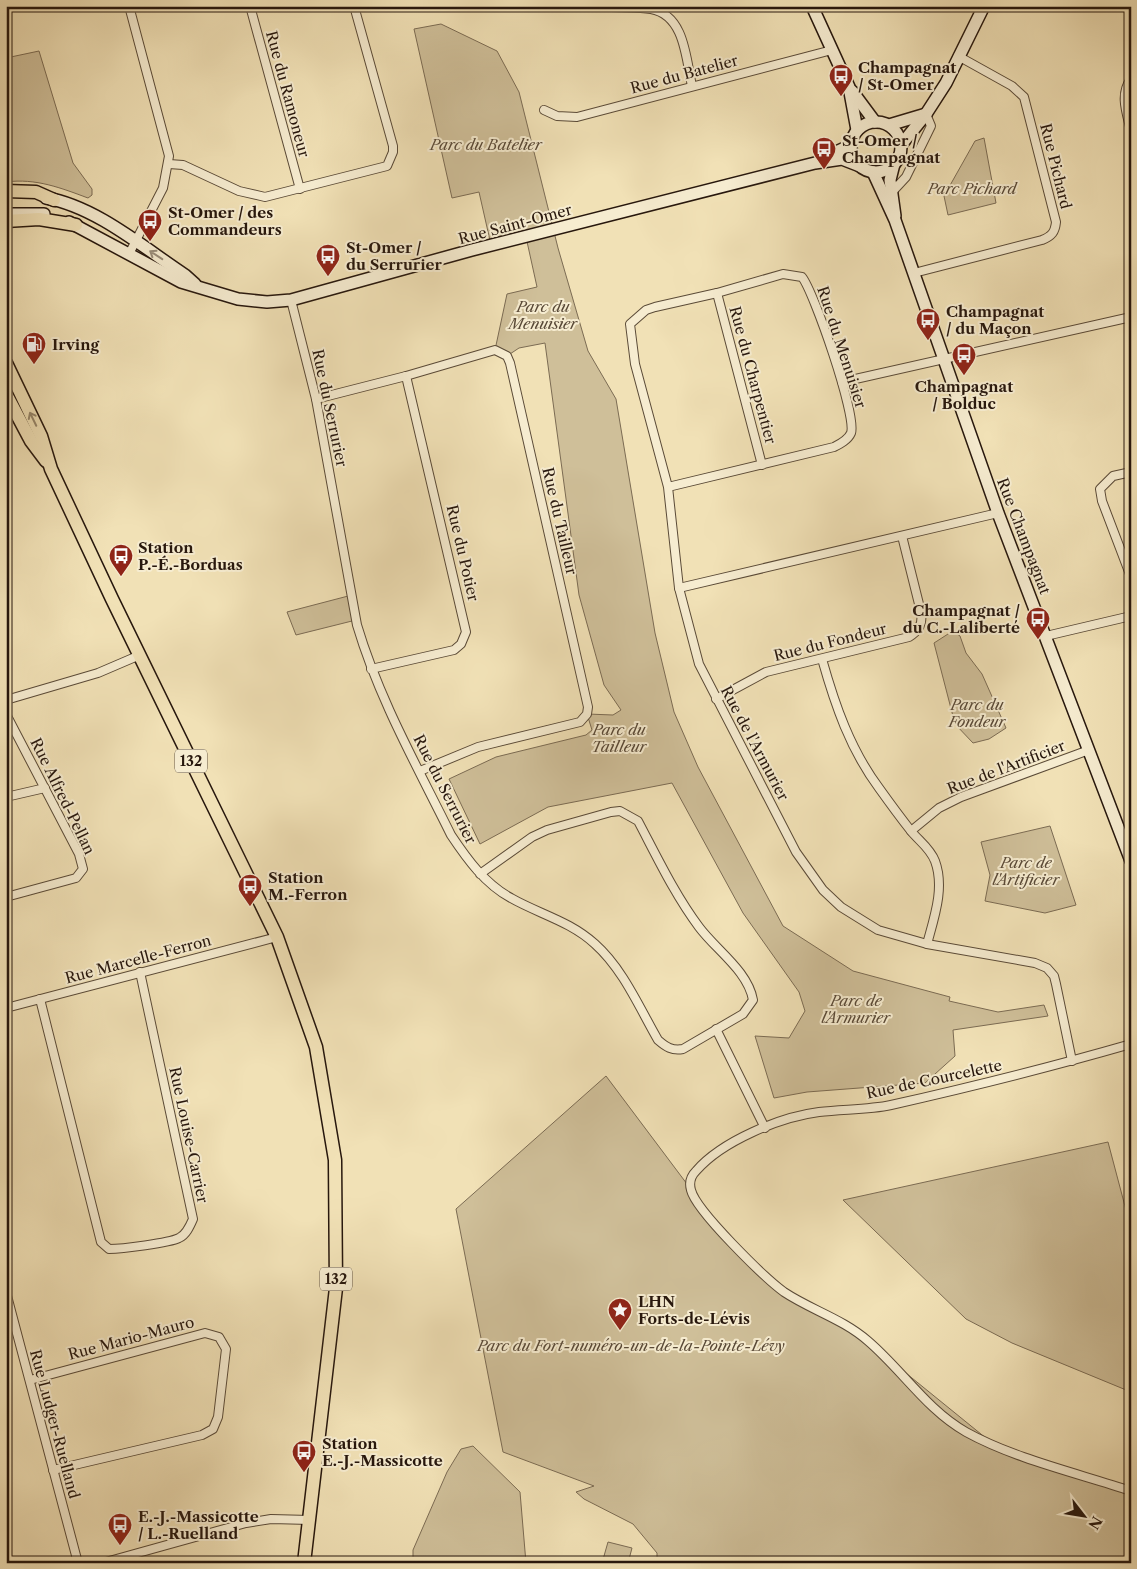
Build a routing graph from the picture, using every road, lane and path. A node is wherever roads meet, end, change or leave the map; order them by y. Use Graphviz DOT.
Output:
graph roads {
  1 [pos="129,6"];
  2 [pos="250,6"];
  3 [pos="354,6"];
  4 [pos="601,6"];
  5 [pos="812,6"];
  6 [pos="984,6"];
  7 [pos="832,50"];
  8 [pos="958,56"];
  9 [pos="1131,79"];
  10 [pos="692,86"];
  11 [pos="849,87"];
  12 [pos="544,110"];
  13 [pos="926,114"];
  14 [pos="875,122"];
  15 [pos="889,125"];
  16 [pos="858,130"];
  17 [pos="1131,131"];
  18 [pos="851,145"];
  19 [pos="901,145"];
  20 [pos="815,163"];
  21 [pos="169,164"];
  22 [pos="894,164"];
  23 [pos="860,166"];
  24 [pos="873,172"];
  25 [pos="300,189"];
  26 [pos="6,191"];
  27 [pos="893,191"];
  28 [pos="6,197"];
  29 [pos="54,200"];
  30 [pos="6,214"];
  31 [pos="895,220"];
  32 [pos="6,221"];
  33 [pos="76,225"];
  34 [pos="136,242"];
  35 [pos="130,254"];
  36 [pos="914,273"];
  37 [pos="195,284"];
  38 [pos="717,293"];
  39 [pos="291,300"];
  40 [pos="1131,317"];
  41 [pos="946,359"];
  42 [pos="6,363"];
  43 [pos="406,376"];
  44 [pos="842,382"];
  45 [pos="6,394"];
  46 [pos="316,399"];
  47 [pos="49,465"];
  48 [pos="762,465"];
  49 [pos="1131,472"];
  50 [pos="668,487"];
  51 [pos="998,513"];
  52 [pos="902,536"];
  53 [pos="1131,577"];
  54 [pos="679,588"];
  55 [pos="1131,616"];
  56 [pos="1046,636"];
  57 [pos="140,655"];
  58 [pos="822,659"];
  59 [pos="371,669"];
  60 [pos="716,699"];
  61 [pos="6,700"];
  62 [pos="6,714"];
  63 [pos="1089,750"];
  64 [pos="420,771"];
  65 [pos="45,788"];
  66 [pos="6,798"];
  67 [pos="911,831"];
  68 [pos="1131,861"];
  69 [pos="480,874"];
  70 [pos="6,897"];
  71 [pos="277,937"];
  72 [pos="927,944"];
  73 [pos="140,972"];
  74 [pos="40,999"];
  75 [pos="6,1008"];
  76 [pos="716,1029"];
  77 [pos="1131,1044"];
  78 [pos="1072,1061"];
  79 [pos="765,1128"];
  80 [pos="6,1292"];
  81 [pos="30,1380"];
  82 [pos="53,1470"];
  83 [pos="1131,1491"];
  84 [pos="310,1520"];
  85 [pos="78,1563"];
  86 [pos="102,1563"];
  87 [pos="304,1563"];
  1 -- 21 [label="street"];
  2 -- 25 [label="street, Rue du Ramoneur"];
  3 -- 25 [label="street"];
  4 -- 10 [label="street"];
  5 -- 7 [label="street"];
  6 -- 8 [label="street"];
  7 -- 10 [label="street, Rue du Batelier"];
  7 -- 11 [label="street"];
  8 -- 13 [label="street"];
  8 -- 36 [label="street, Rue Pichard"];
  9 -- 17 [label="street"];
  10 -- 12 [label="street, Rue du Batelier"];
  11 -- 14 [label="street"];
  11 -- 16 [label="street"];
  13 -- 15 [label="street"];
  13 -- 19 [label="street"];
  13 -- 27 [label="street"];
  14 -- 15 [label="street"];
  14 -- 16 [label="street"];
  15 -- 19 [label="street"];
  16 -- 18 [label="street"];
  18 -- 20 [label="street, Rue Saint-Omer"];
  18 -- 23 [label="street"];
  19 -- 22 [label="street"];
  20 -- 23 [label="street, Rue Saint-Omer"];
  20 -- 39 [label="street, Rue Saint-Omer"];
  21 -- 25 [label="street"];
  21 -- 34 [label="street"];
  22 -- 24 [label="street"];
  22 -- 27 [label="street, Rue Champagnat"];
  23 -- 24 [label="street"];
  24 -- 31 [label="street, Rue Champagnat"];
  26 -- 29 [label="main road"];
  27 -- 31 [label="street, Rue Champagnat"];
  28 -- 29 [label="street, Rue Saint-Omer"];
  29 -- 34 [label="street, Rue Saint-Omer"];
  30 -- 33 [label="street, Rue Saint-Omer"];
  31 -- 36 [label="street, Rue Champagnat"];
  32 -- 33 [label="main road"];
  33 -- 35 [label="street, Rue Saint-Omer"];
  34 -- 35 [label="street"];
  37 -- 34 [label="street, Rue Saint-Omer, one-way"];
  35 -- 37 [label="street, Rue Saint-Omer"];
  36 -- 41 [label="street, Rue Champagnat"];
  37 -- 39 [label="street, Rue Saint-Omer"];
  38 -- 44 [label="street, Rue du Menuisier"];
  38 -- 48 [label="street, Rue du Charpentier"];
  38 -- 50 [label="street, Rue du Menuisier"];
  39 -- 46 [label="street, Rue du Serrurier"];
  40 -- 41 [label="street"];
  41 -- 44 [label="street"];
  41 -- 51 [label="street, Rue Champagnat"];
  47 -- 42 [label="main road, 132, one-way"];
  43 -- 46 [label="street, Rue du Tailleur"];
  43 -- 59 [label="street, Rue du Potier"];
  43 -- 64 [label="street, Rue du Tailleur"];
  44 -- 48 [label="street, Rue du Menuisier"];
  45 -- 47 [label="main road, 132"];
  46 -- 59 [label="street, Rue du Serrurier"];
  47 -- 57 [label="main road, 132"];
  48 -- 50 [label="street, Rue du Menuisier"];
  49 -- 53 [label="street"];
  50 -- 54 [label="street, Rue du Menuisier"];
  51 -- 52 [label="street"];
  51 -- 56 [label="street, Rue Champagnat"];
  52 -- 54 [label="street"];
  52 -- 58 [label="street, Rue du Fondeur"];
  54 -- 60 [label="street, Rue de l'Armurier"];
  55 -- 56 [label="street"];
  56 -- 63 [label="street, Rue Champagnat"];
  57 -- 61 [label="street"];
  57 -- 71 [label="main road, 132"];
  58 -- 60 [label="street, Rue du Fondeur"];
  58 -- 67 [label="street"];
  59 -- 64 [label="street, Rue du Serrurier"];
  60 -- 72 [label="street, Rue de l'Armurier"];
  62 -- 65 [label="street, Rue Alfred-Pellan"];
  63 -- 67 [label="street, Rue de l'Artificier"];
  63 -- 68 [label="street, Rue Champagnat"];
  64 -- 69 [label="street, Rue du Serrurier"];
  65 -- 66 [label="street"];
  65 -- 70 [label="street, Rue Alfred-Pellan"];
  67 -- 72 [label="street"];
  69 -- 76 [label="street, Rue du Serrurier"];
  69 -- 76 [label="street"];
  71 -- 73 [label="street, Rue Marcelle-Ferron"];
  71 -- 84 [label="main road, 132"];
  72 -- 78 [label="street, Rue de l'Armurier"];
  73 -- 74 [label="street, Rue Marcelle-Ferron"];
  73 -- 74 [label="street, Rue Louise-Carrier"];
  74 -- 75 [label="street, Rue Marcelle-Ferron"];
  76 -- 79 [label="street"];
  77 -- 78 [label="street, Rue de Courcelette"];
  78 -- 79 [label="street, Rue de Courcelette"];
  79 -- 83 [label="street, Rue de Courcelette"];
  80 -- 81 [label="street, Rue Ludger-Ruelland"];
  81 -- 82 [label="street, Rue Ludger-Ruelland"];
  81 -- 82 [label="street, Rue Mario-Mauro"];
  82 -- 85 [label="street, Rue Ludger-Ruelland"];
  84 -- 86 [label="street"];
  84 -- 87 [label="main road, 132"];
}
